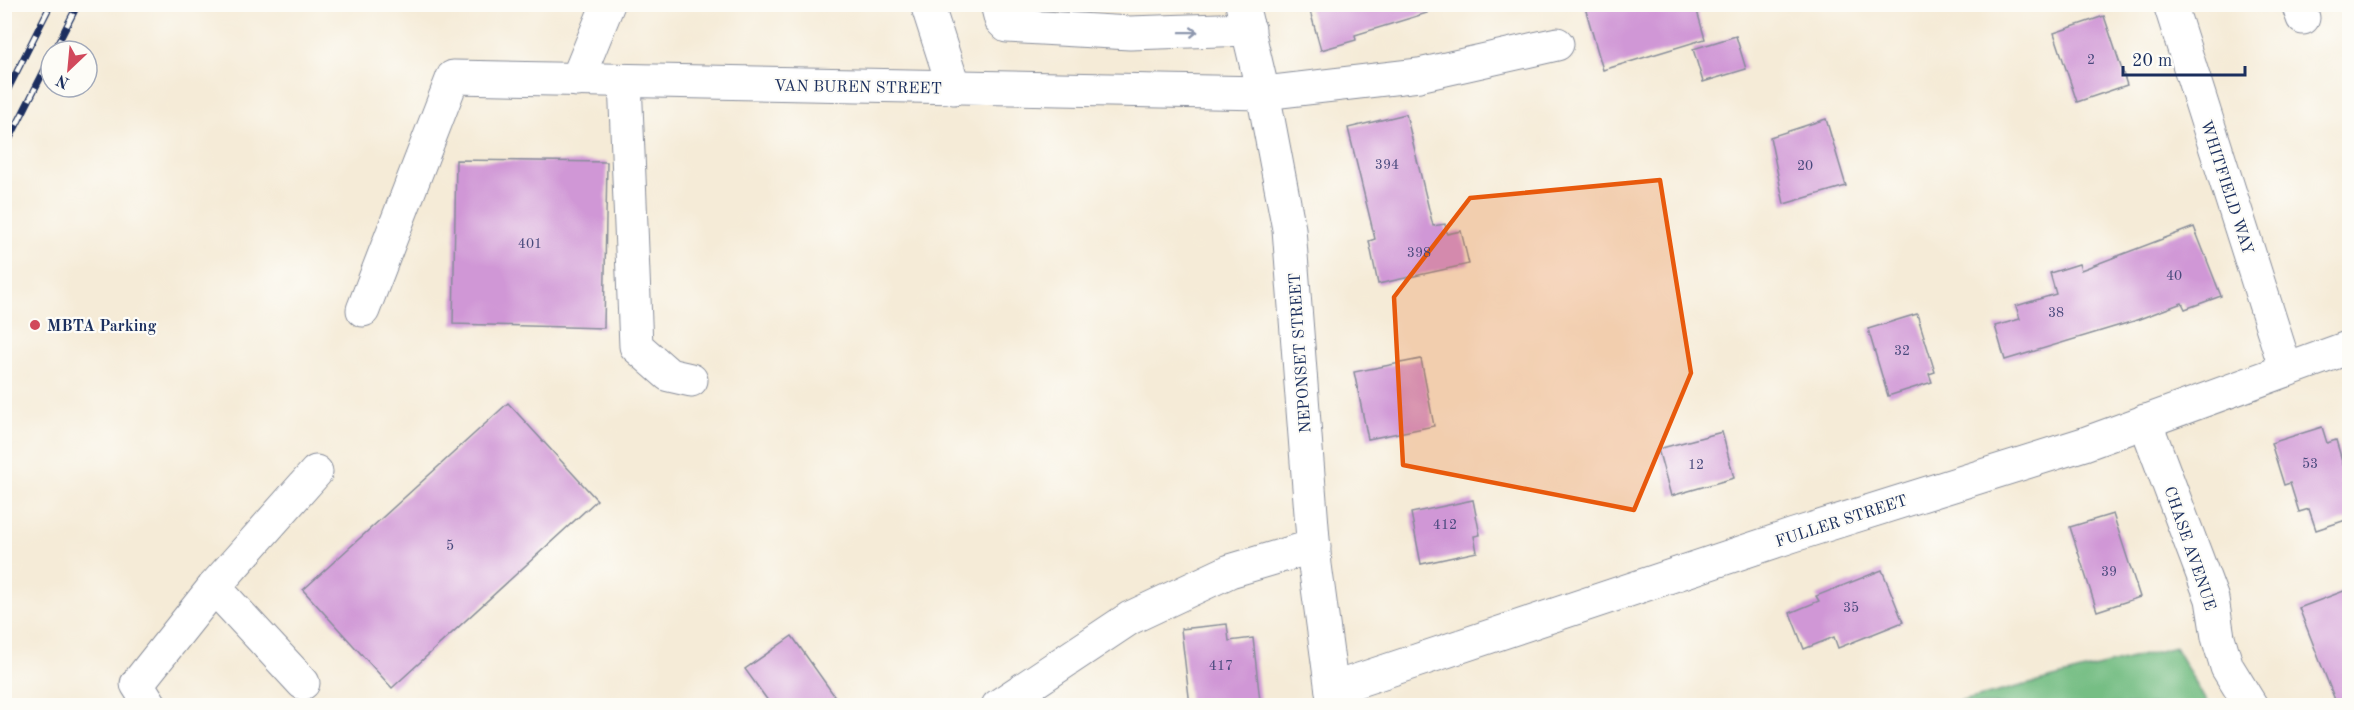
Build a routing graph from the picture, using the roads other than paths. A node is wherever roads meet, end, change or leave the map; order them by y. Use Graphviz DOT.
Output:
graph roads {
  1 [pos="608,4"];
  2 [pos="927,4"];
  3 [pos="978,4"];
  4 [pos="997,4"];
  5 [pos="2170,4"];
  6 [pos="1245,17"];
  7 [pos="1127,19"];
  8 [pos="1557,44"];
  9 [pos="577,80"];
  10 [pos="625,81"];
  11 [pos="954,88"];
  12 [pos="1263,93"];
  13 [pos="363,310"];
  14 [pos="2349,347"];
  15 [pos="2286,370"];
  16 [pos="691,380"];
  17 [pos="2145,422"];
  18 [pos="316,472"];
  19 [pos="1314,546"];
  20 [pos="214,587"];
  21 [pos="303,683"];
  22 [pos="144,695"];
  23 [pos="1333,697"];
  24 [pos="998,705"];
  25 [pos="2251,705"];
  1 -- 9 [label="street"];
  2 -- 11 [label="street"];
  3 -- 7 [label="street"];
  4 -- 7 [label="street"];
  5 -- 15 [label="street, WHITFIELD WAY"];
  7 -- 6 [label="street, one-way"];
  6 -- 12 [label="street, NEPONSET STREET"];
  8 -- 12 [label="street, VAN BUREN STREET"];
  9 -- 10 [label="street, VAN BUREN STREET"];
  9 -- 13 [label="street, VAN BUREN STREET"];
  10 -- 11 [label="street, VAN BUREN STREET"];
  10 -- 16 [label="street"];
  11 -- 12 [label="street, VAN BUREN STREET"];
  12 -- 19 [label="street, NEPONSET STREET"];
  14 -- 15 [label="street, FULLER STREET"];
  15 -- 17 [label="street, FULLER STREET"];
  17 -- 23 [label="street, FULLER STREET"];
  17 -- 25 [label="street, CHASE AVENUE"];
  18 -- 20 [label="street"];
  19 -- 23 [label="street, NEPONSET STREET"];
  19 -- 24 [label="street"];
  20 -- 21 [label="street"];
  20 -- 22 [label="street"];
}
